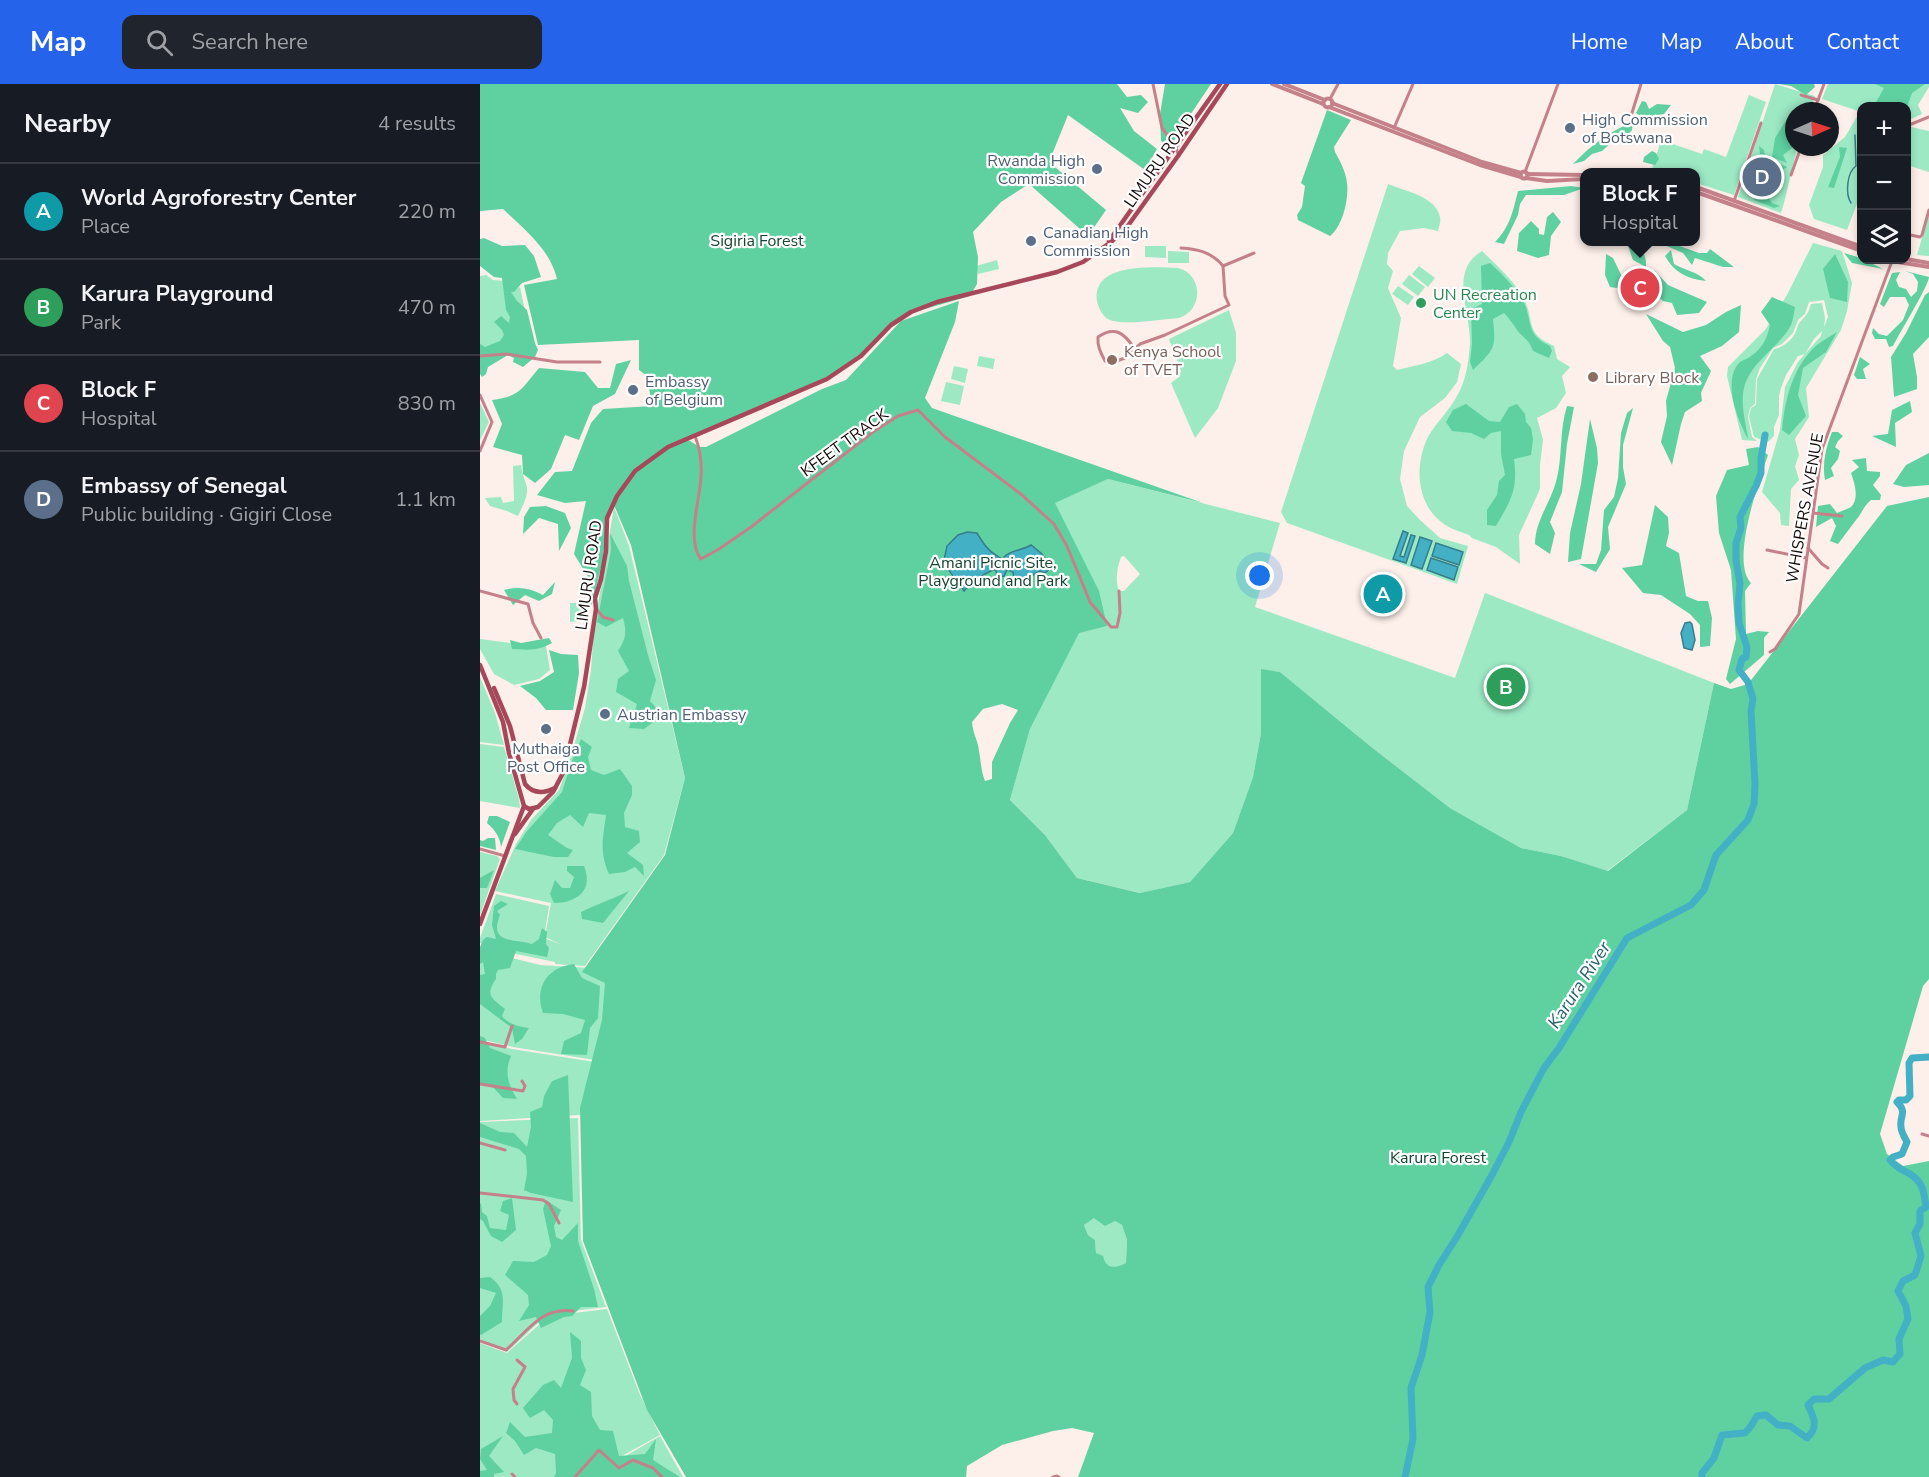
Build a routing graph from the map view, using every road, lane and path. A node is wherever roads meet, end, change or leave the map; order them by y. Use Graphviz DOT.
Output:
graph roads {
  1 [pos="1153,84"];
  2 [pos="1220,84"];
  3 [pos="1229,84"];
  4 [pos="1272,84"];
  5 [pos="1284,84"];
  6 [pos="1338,84"];
  7 [pos="1413,84"];
  8 [pos="1558,84"];
  9 [pos="1641,84"];
  10 [pos="1824,84"];
  11 [pos="1802,95"];
  12 [pos="1818,100"];
  13 [pos="1328,103"];
  14 [pos="1631,116"];
  15 [pos="1929,117"];
  16 [pos="1761,123"];
  17 [pos="1911,124"];
  18 [pos="1394,128"];
  19 [pos="1188,131"];
  20 [pos="1191,137"];
  21 [pos="1184,146"];
  22 [pos="1176,147"];
  23 [pos="1178,156"];
  24 [pos="1798,156"];
  25 [pos="1524,175"];
  26 [pos="1791,175"];
  27 [pos="1580,178"];
  28 [pos="1700,191"];
  29 [pos="1700,192"];
  30 [pos="1734,201"];
  31 [pos="1929,210"];
  32 [pos="1766,215"];
  33 [pos="1911,235"];
  34 [pos="1105,246"];
  35 [pos="1857,247"];
  36 [pos="1181,248"];
  37 [pos="1254,253"];
  38 [pos="1911,260"];
  39 [pos="1911,263"];
  40 [pos="1891,264"];
  41 [pos="1929,265"];
  42 [pos="1223,266"];
  43 [pos="1134,348"];
  44 [pos="480,356"];
  45 [pos="600,362"];
  46 [pos="480,395"];
  47 [pos="695,436"];
  48 [pos="480,451"];
  49 [pos="1813,513"];
  50 [pos="1842,516"];
  51 [pos="1808,548"];
  52 [pos="1767,550"];
  53 [pos="1806,558"];
  54 [pos="1828,568"];
  55 [pos="480,591"];
  56 [pos="1119,591"];
  57 [pos="596,609"];
  58 [pos="613,620"];
  59 [pos="541,638"];
  60 [pos="1770,652"];
  61 [pos="480,663"];
  62 [pos="559,784"];
  63 [pos="535,792"];
  64 [pos="522,798"];
  65 [pos="540,804"];
  66 [pos="524,806"];
  67 [pos="533,810"];
  68 [pos="512,838"];
  69 [pos="480,849"];
  70 [pos="506,856"];
  71 [pos="480,924"];
  72 [pos="512,1026"];
  73 [pos="480,1042"];
  74 [pos="522,1082"];
  75 [pos="480,1084"];
  76 [pos="1922,1134"];
  77 [pos="1929,1136"];
  78 [pos="480,1143"];
  79 [pos="505,1150"];
  80 [pos="480,1193"];
  81 [pos="559,1223"];
  82 [pos="573,1311"];
  83 [pos="480,1341"];
  84 [pos="517,1360"];
  85 [pos="517,1404"];
  86 [pos="512,1474"];
  87 [pos="515,1477"];
  88 [pos="575,1477"];
  89 [pos="662,1477"];
  90 [pos="1053,1477"];
  91 [pos="1059,1477"];
  1 -- 22 [label="street"];
  2 -- 19 [label="main road, LIMURU ROAD"];
  3 -- 20 [label="main road, LIMURU ROAD"];
  4 -- 13 [label="street"];
  5 -- 13 [label="street"];
  6 -- 13 [label="street"];
  7 -- 18 [label="street"];
  8 -- 25 [label="street"];
  9 -- 14 [label="street"];
  10 -- 12 [label="street"];
  11 -- 12 [label="street"];
  13 -- 18 [label="street"];
  13 -- 25 [label="street"];
  15 -- 17 [label="street"];
  16 -- 30 [label="street"];
  18 -- 25 [label="street"];
  19 -- 20 [label="main road"];
  19 -- 22 [label="main road, LIMURU ROAD"];
  20 -- 21 [label="main road, LIMURU ROAD"];
  21 -- 22 [label="street"];
  21 -- 23 [label="main road, LIMURU ROAD"];
  22 -- 23 [label="street"];
  22 -- 34 [label="main road, LIMURU ROAD"];
  23 -- 34 [label="main road, LIMURU ROAD"];
  24 -- 26 [label="street"];
  25 -- 27 [label="street"];
  28 -- 30 [label="street"];
  29 -- 32 [label="street"];
  30 -- 32 [label="street"];
  31 -- 33 [label="street"];
  32 -- 35 [label="street"];
  34 -- 47 [label="main road, LIMURU ROAD"];
  36 -- 42 [label="street"];
  37 -- 42 [label="street"];
  38 -- 41 [label="street"];
  39 -- 41 [label="street"];
  40 -- 49 [label="street, WHISPERS AVENUE"];
  42 -- 43 [label="street"];
  43 -- 43 [label="street"];
  44 -- 45 [label="street"];
  46 -- 48 [label="street"];
  47 -- 56 [label="street, KFEET TRACK"];
  47 -- 57 [label="main road, LIMURU ROAD"];
  49 -- 50 [label="street"];
  49 -- 51 [label="street, WHISPERS AVENUE"];
  51 -- 53 [label="street, WHISPERS AVENUE"];
  51 -- 54 [label="street"];
  52 -- 53 [label="street"];
  53 -- 60 [label="street, WHISPERS AVENUE"];
  55 -- 59 [label="street"];
  57 -- 58 [label="street"];
  57 -- 62 [label="main road, LIMURU ROAD"];
  61 -- 63 [label="main road"];
  61 -- 64 [label="main road"];
  62 -- 63 [label="main road"];
  62 -- 65 [label="main road, LIMURU ROAD"];
  63 -- 64 [label="main road"];
  63 -- 65 [label="main road"];
  64 -- 66 [label="main road"];
  65 -- 67 [label="main road, LIMURU ROAD"];
  66 -- 67 [label="main road"];
  66 -- 68 [label="main road"];
  67 -- 68 [label="main road, LIMURU ROAD"];
  68 -- 70 [label="main road"];
  69 -- 70 [label="street"];
  70 -- 71 [label="main road"];
  72 -- 73 [label="street"];
  74 -- 75 [label="street"];
  76 -- 77 [label="street"];
  78 -- 79 [label="street"];
  80 -- 81 [label="street"];
  82 -- 83 [label="street"];
  84 -- 85 [label="street"];
  86 -- 87 [label="street"];
  88 -- 89 [label="street"];
  90 -- 91 [label="street"];
}
